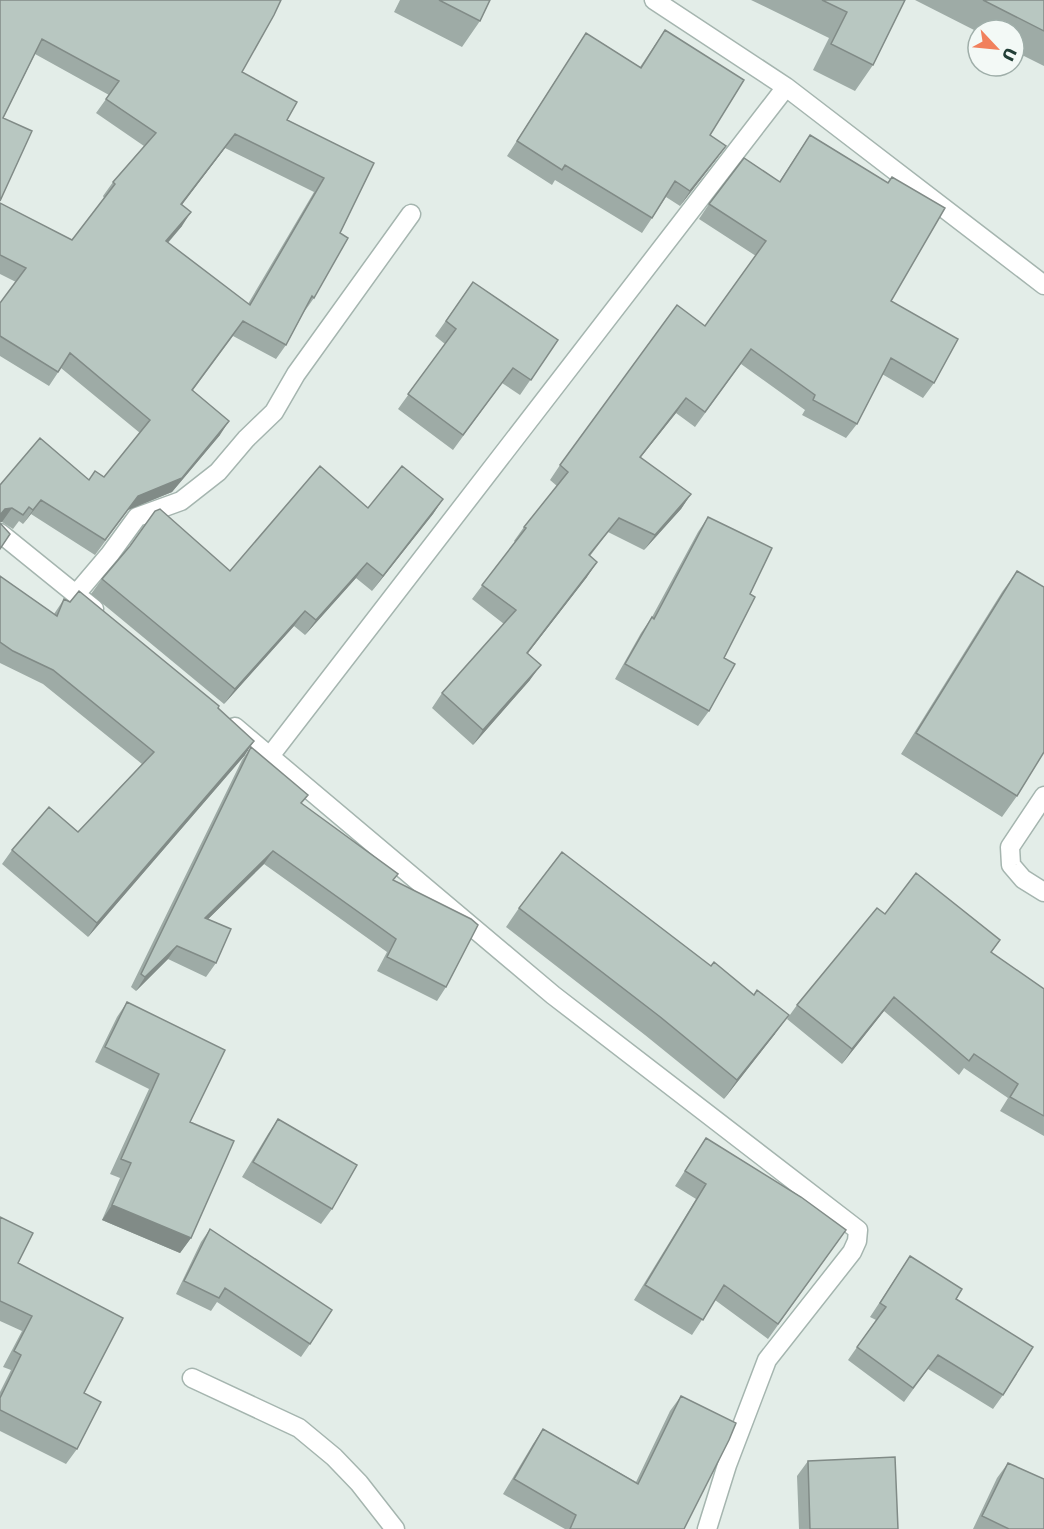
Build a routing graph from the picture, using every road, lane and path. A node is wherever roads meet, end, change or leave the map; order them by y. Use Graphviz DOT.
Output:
graph roads {
  1 [pos="654,0"];
  2 [pos="786,87"];
  3 [pos="411,214"];
  4 [pos="1044,285"];
  5 [pos="0,533"];
  6 [pos="76,594"];
  7 [pos="104,617"];
  8 [pos="224,717"];
  9 [pos="270,756"];
  10 [pos="1044,796"];
  11 [pos="1044,892"];
  12 [pos="192,1378"];
  13 [pos="395,1529"];
  14 [pos="707,1529"];
  1 -- 2 [label="street"];
  2 -- 4 [label="street"];
  2 -- 9 [label="street"];
  3 -- 6 [label="street"];
  5 -- 6 [label="street"];
  6 -- 7 [label="street"];
  8 -- 9 [label="street"];
  9 -- 14 [label="street"];
  10 -- 11 [label="street"];
  12 -- 13 [label="street"];
}
